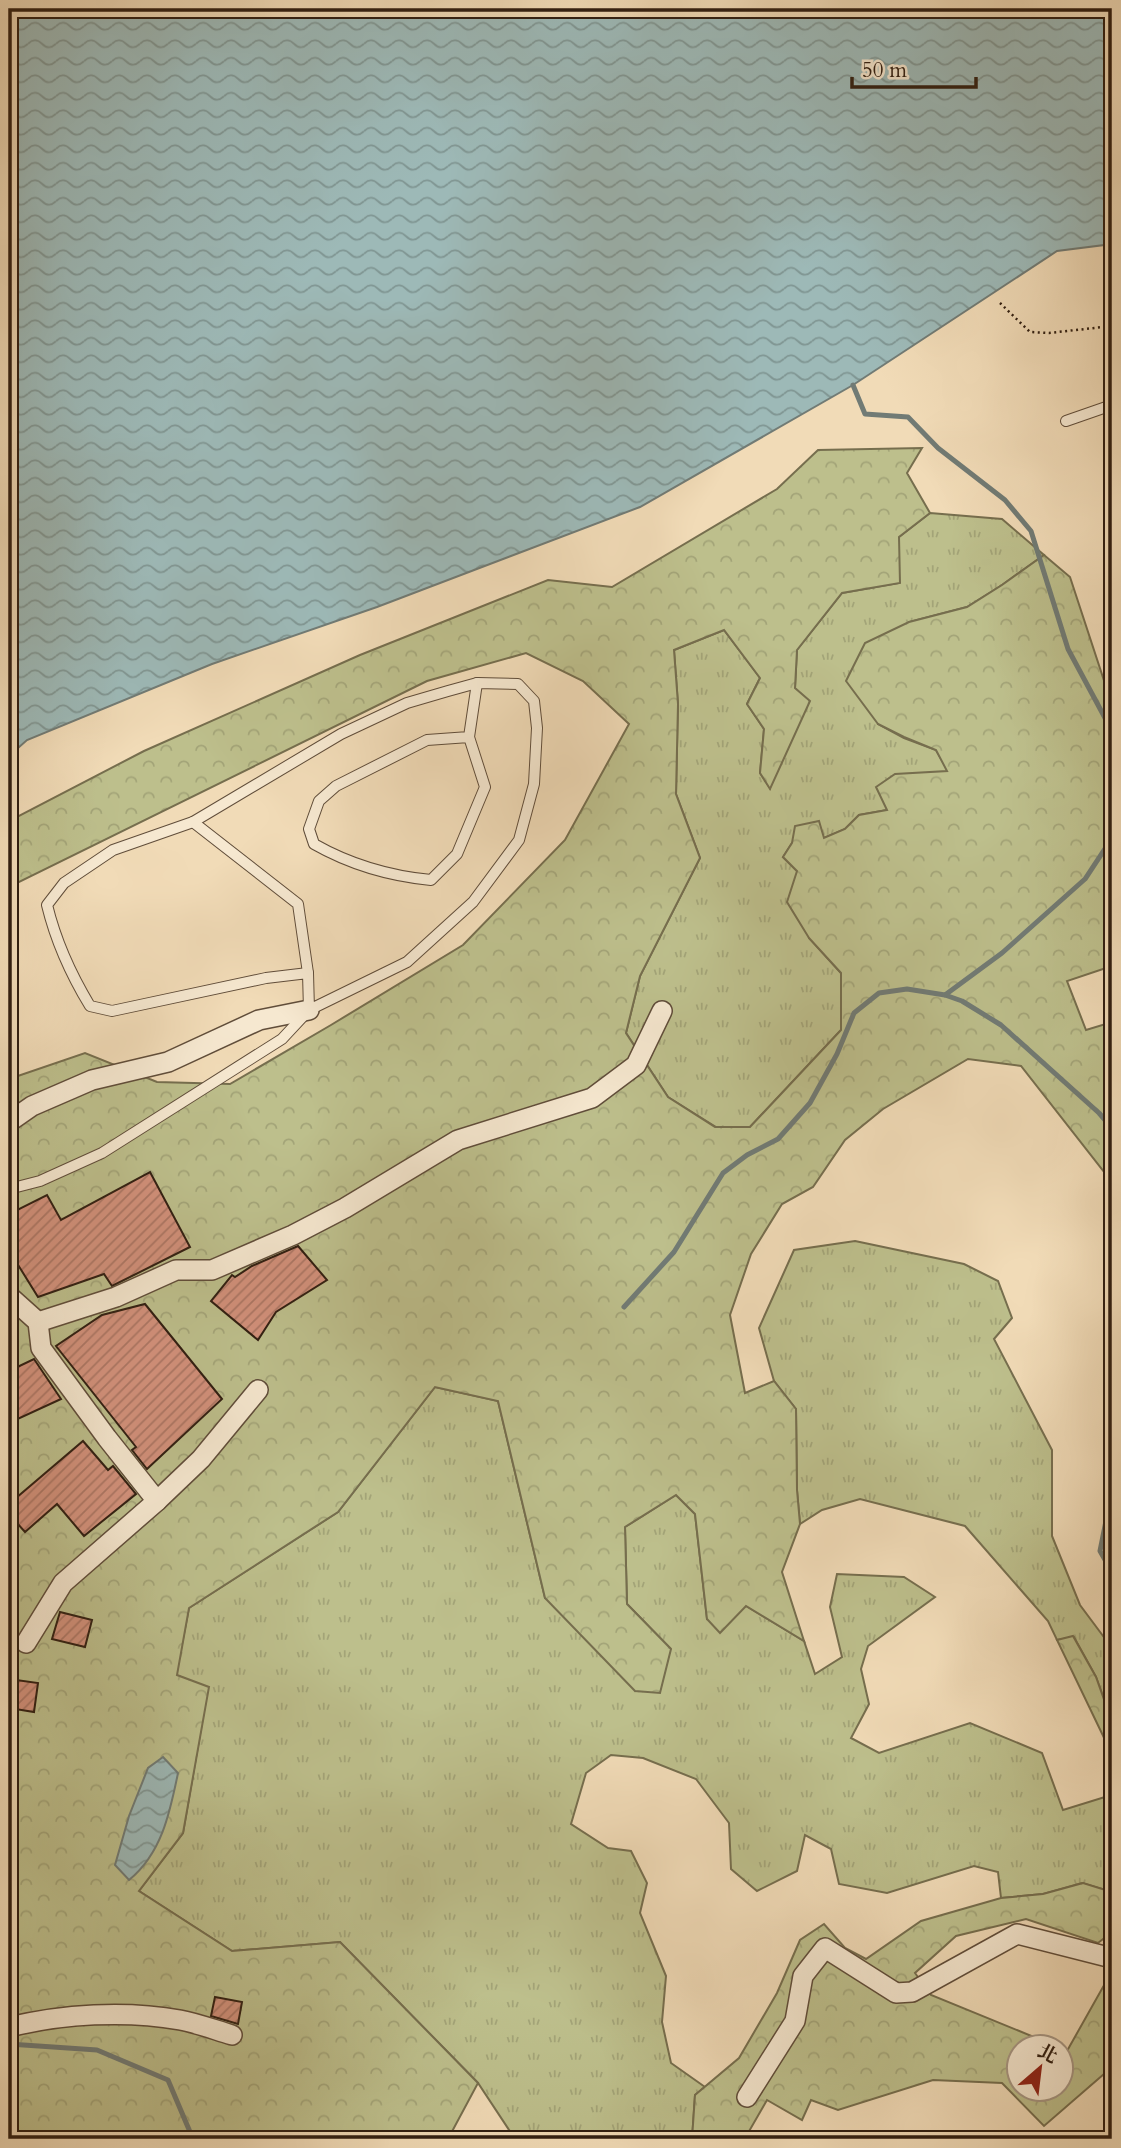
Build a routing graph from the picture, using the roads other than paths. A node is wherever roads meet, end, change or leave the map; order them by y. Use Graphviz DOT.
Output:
graph roads {
  1 [pos="1112,405"];
  2 [pos="1066,421"];
  3 [pos="477,683"];
  4 [pos="470,737"];
  5 [pos="193,822"];
  6 [pos="308,973"];
  7 [pos="309,1010"];
  8 [pos="662,1010"];
  9 [pos="9,1122"];
  10 [pos="9,1189"];
  11 [pos="9,1296"];
  12 [pos="38,1322"];
  13 [pos="258,1390"];
  14 [pos="158,1501"];
  15 [pos="26,1643"];
  16 [pos="1112,1958"];
  17 [pos="9,2027"];
  18 [pos="232,2035"];
  19 [pos="747,2097"];
  1 -- 2 [label="lane"];
  3 -- 4 [label="lane"];
  3 -- 5 [label="lane"];
  3 -- 7 [label="lane"];
  4 -- 4 [label="lane"];
  5 -- 6 [label="lane"];
  5 -- 6 [label="lane"];
  6 -- 7 [label="lane"];
  7 -- 9 [label="street"];
  7 -- 10 [label="lane"];
  8 -- 12 [label="street"];
  11 -- 12 [label="street"];
  12 -- 14 [label="street"];
  13 -- 14 [label="street"];
  14 -- 15 [label="street"];
  16 -- 19 [label="street"];
  17 -- 18 [label="street"];
}
